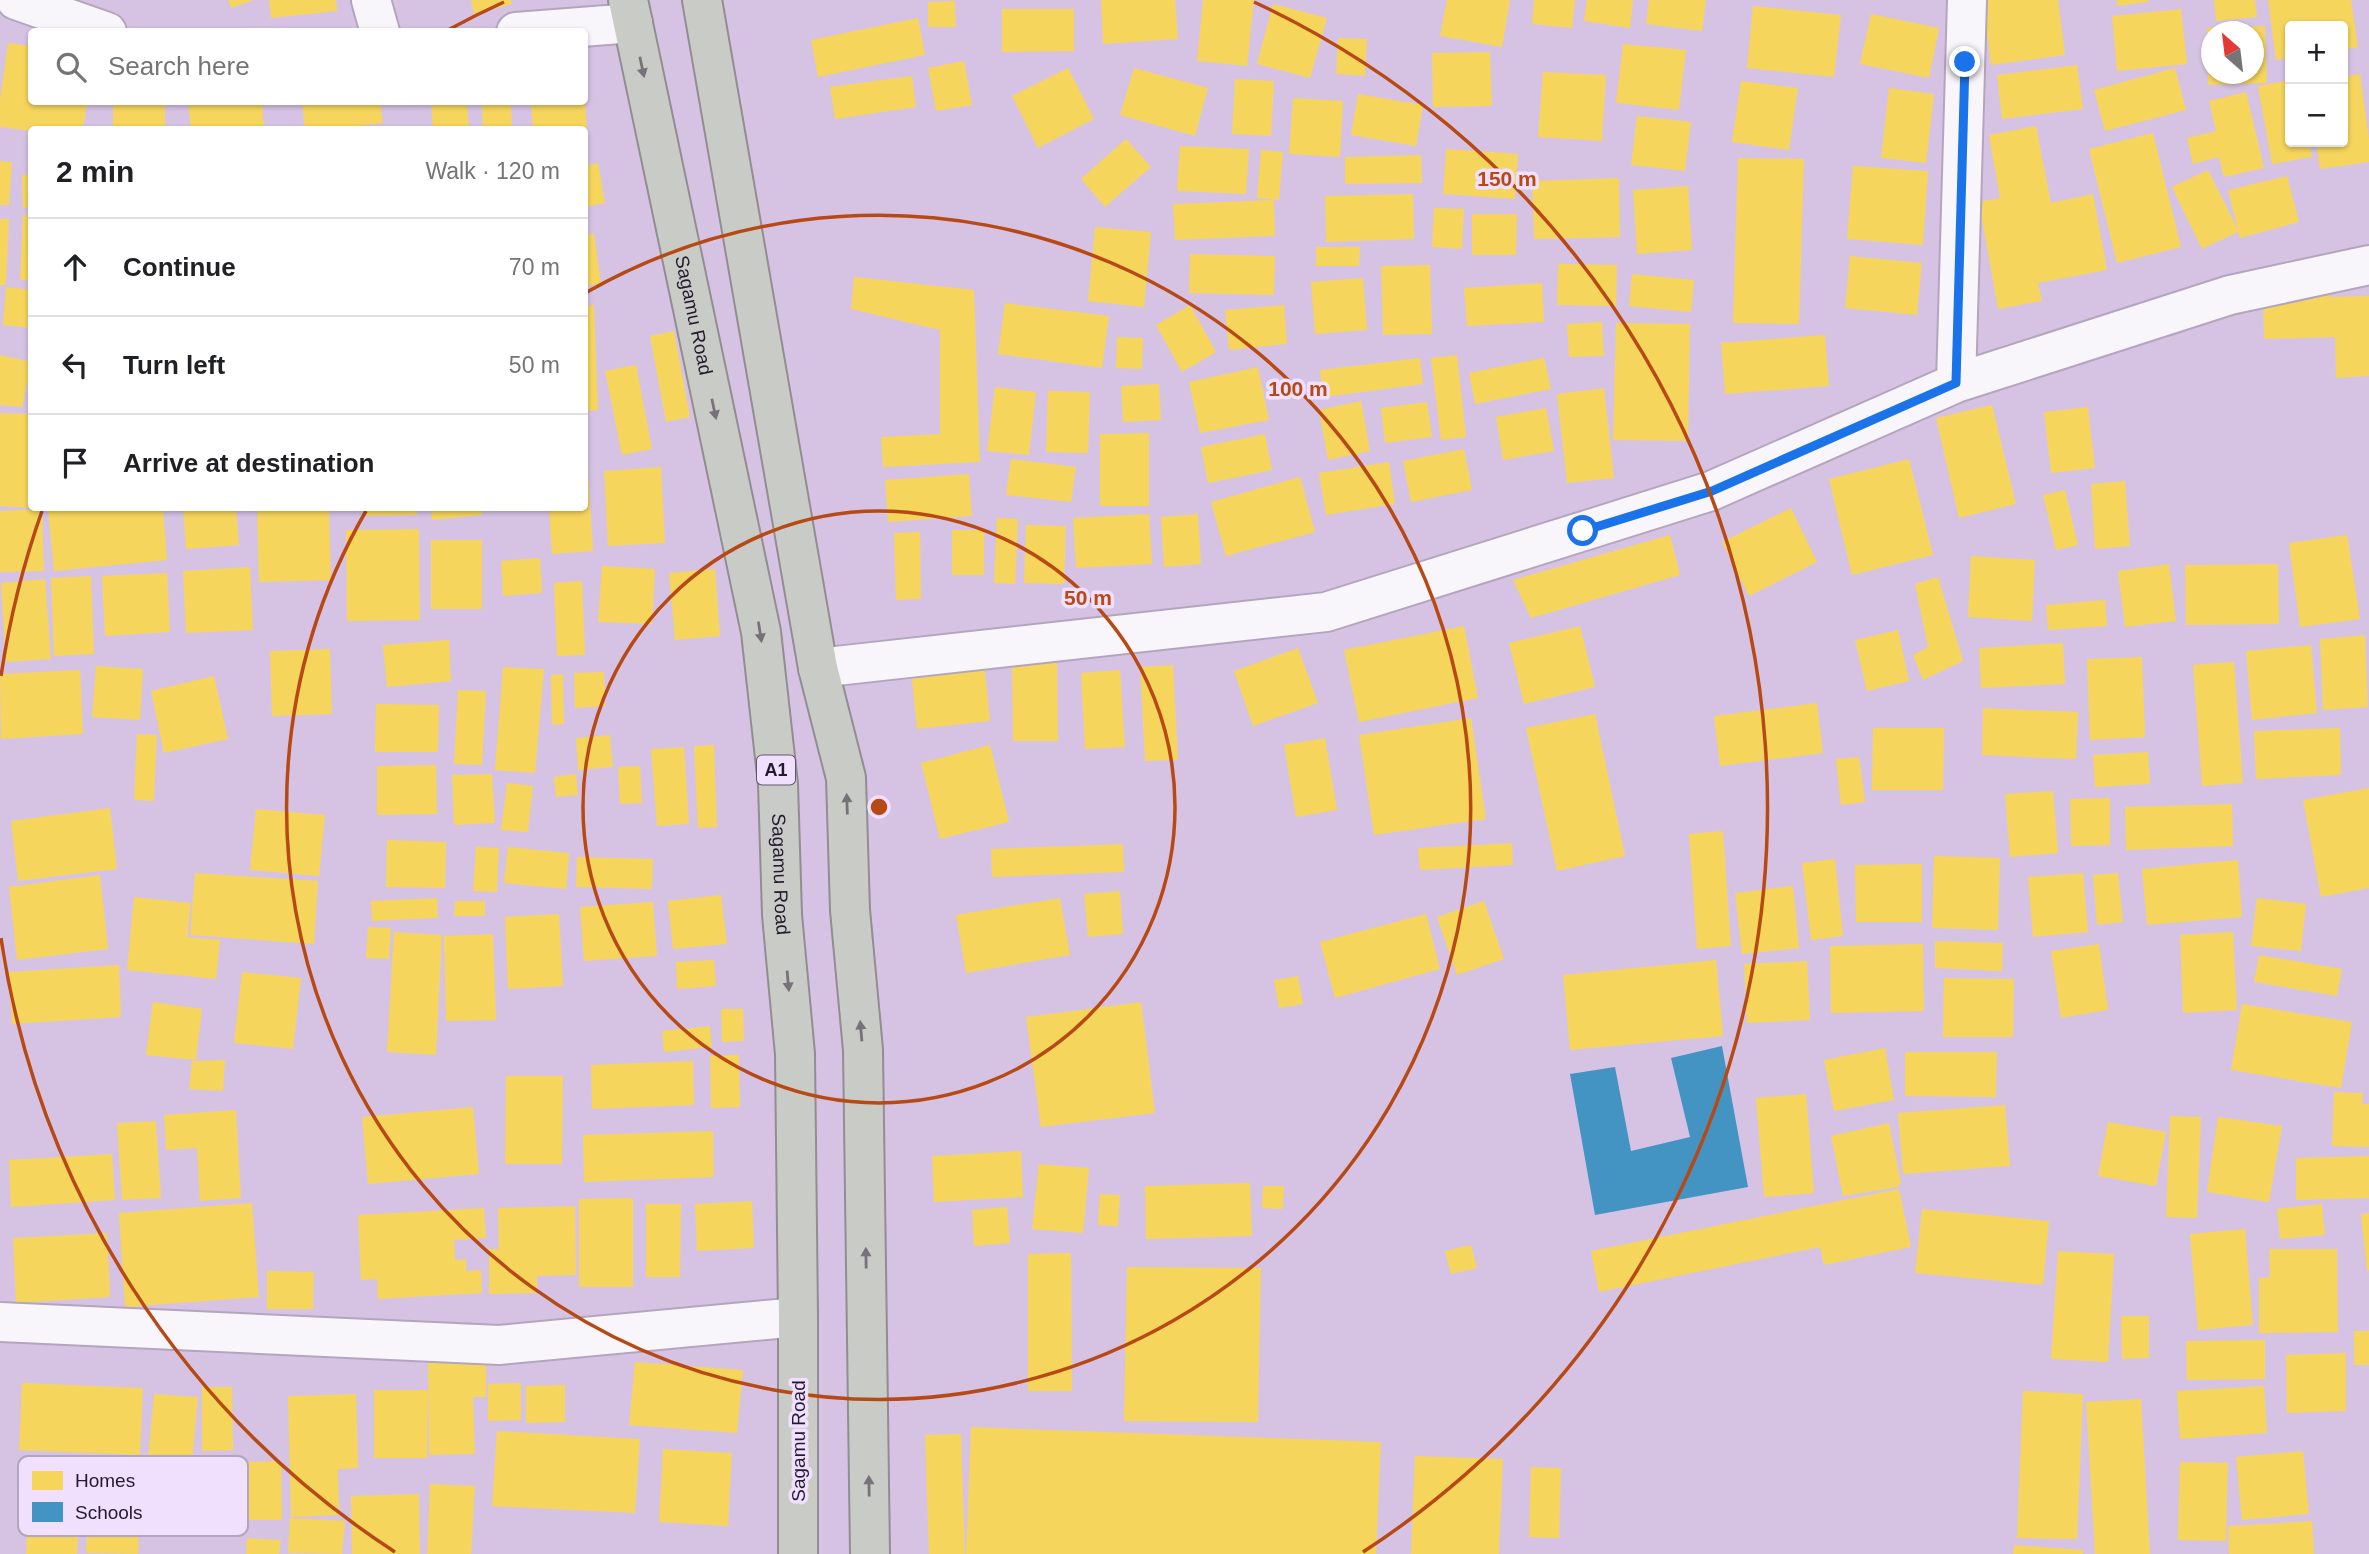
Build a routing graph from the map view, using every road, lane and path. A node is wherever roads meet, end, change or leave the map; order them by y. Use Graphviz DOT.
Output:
graph roads {
  1 [pos="16,0"];
  2 [pos="370,0"];
  3 [pos="702,0"];
  4 [pos="1967,0"];
  5 [pos="630,12"];
  6 [pos="96,28"];
  7 [pos="379,28"];
  8 [pos="539,28"];
  9 [pos="2369,265"];
  10 [pos="1956,383"];
  11 [pos="818,668"];
  12 [pos="798,1317"];
  13 [pos="0,1322"];
  14 [pos="798,1554"];
  15 [pos="870,1554"];
  1 -- 6 [label="street"];
  2 -- 7 [label="street"];
  3 -- 11 [label="highway"];
  4 -- 10 [label="street"];
  5 -- 8 [label="street"];
  5 -- 12 [label="highway, Sagamu Road / A1, one-way"];
  9 -- 10 [label="street"];
  10 -- 11 [label="street"];
  15 -- 11 [label="highway, one-way"];
  12 -- 13 [label="street"];
  12 -- 14 [label="highway, Sagamu Road / A1"];
}
